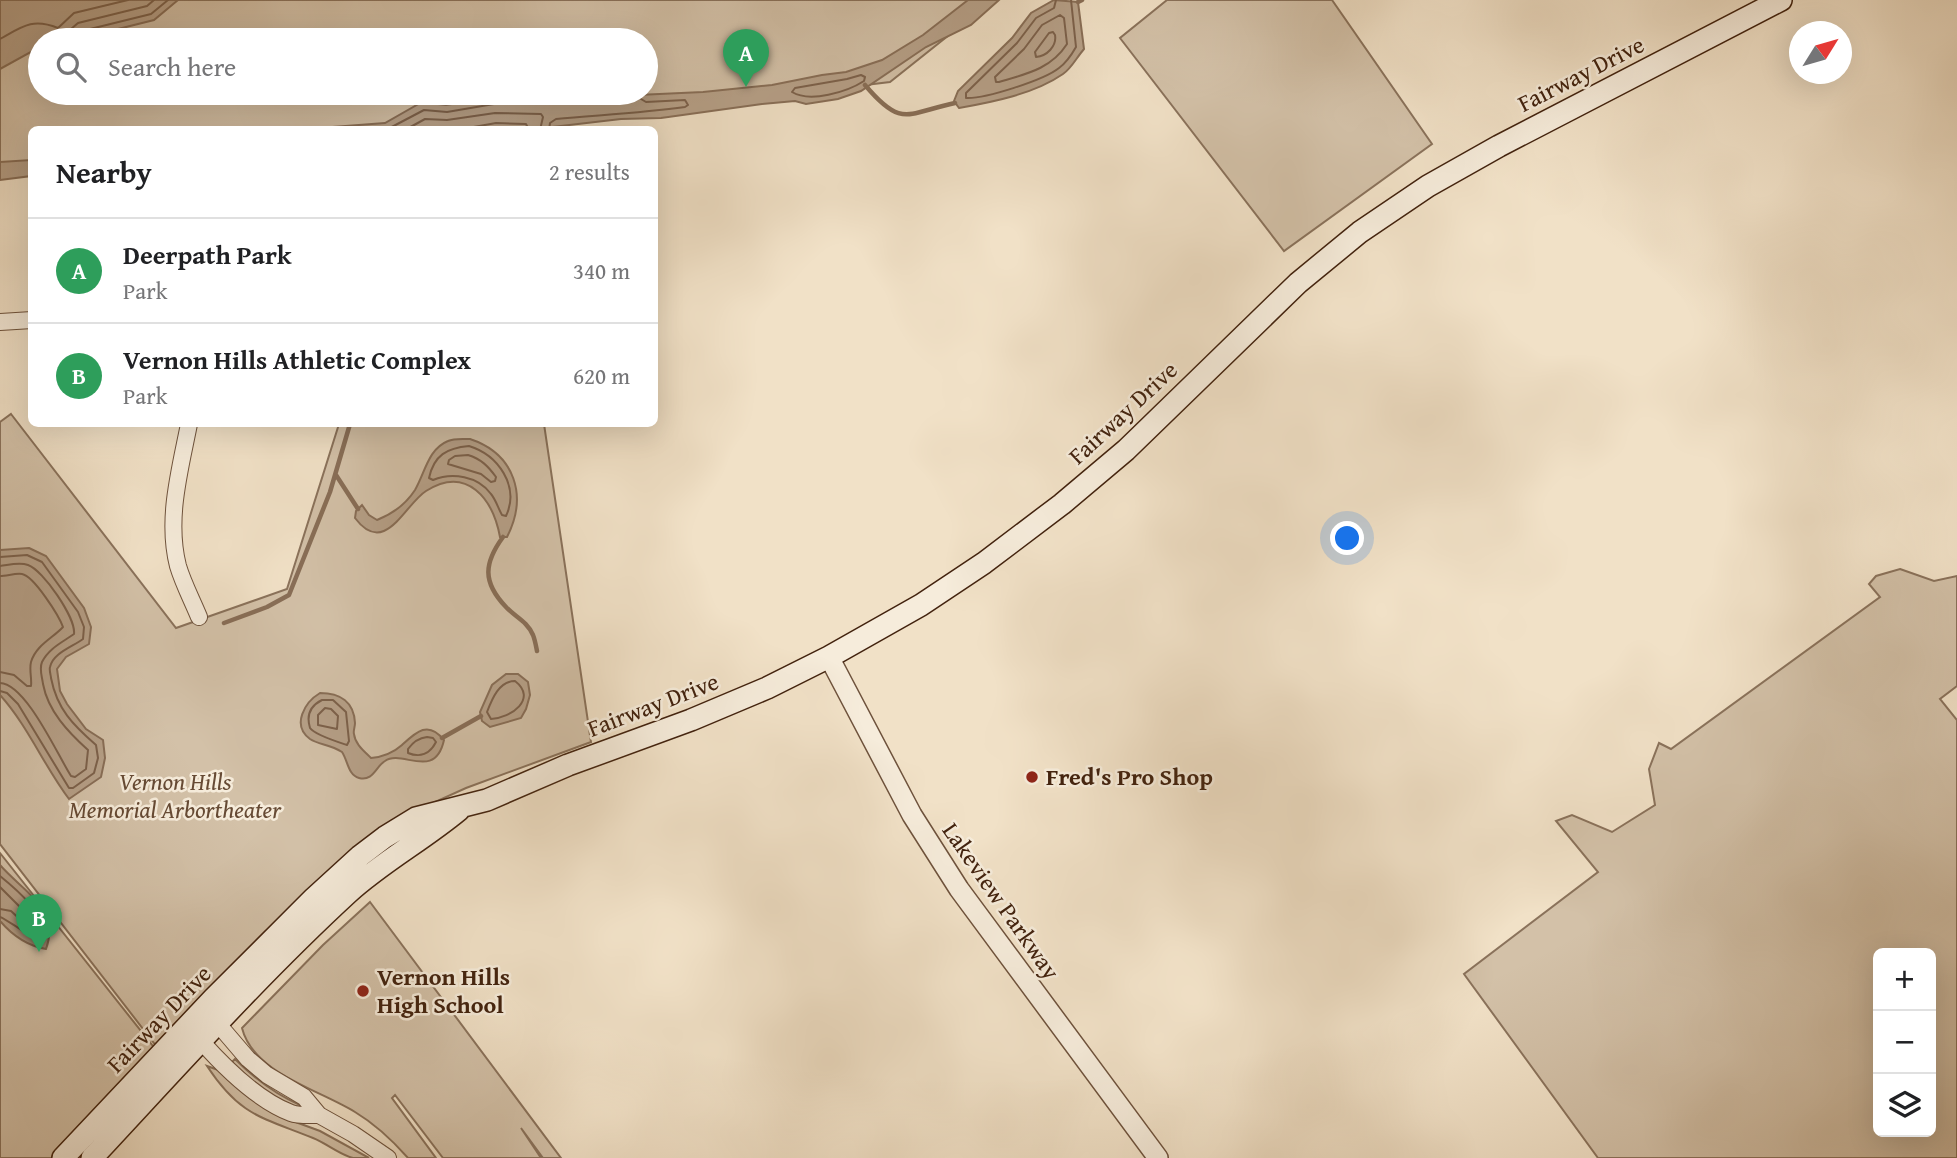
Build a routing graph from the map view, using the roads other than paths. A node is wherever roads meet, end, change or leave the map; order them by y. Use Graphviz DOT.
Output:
graph roads {
  1 [pos="1781,0"];
  2 [pos="28,320"];
  3 [pos="1,322"];
  4 [pos="188,427"];
  5 [pos="200,617"];
  6 [pos="829,657"];
  7 [pos="466,804"];
  8 [pos="218,1024"];
  9 [pos="201,1041"];
  10 [pos="319,1115"];
  11 [pos="63,1158"];
  12 [pos="92,1158"];
  13 [pos="388,1158"];
  14 [pos="1158,1158"];
  1 -- 6 [label="main road, Fairway Drive"];
  2 -- 3 [label="street"];
  4 -- 5 [label="street"];
  6 -- 7 [label="main road, Fairway Drive"];
  6 -- 14 [label="street, Lakeview Parkway"];
  7 -- 8 [label="main road, Fairway Drive"];
  7 -- 11 [label="main road, Fairway Drive"];
  8 -- 9 [label="main road, Fairway Drive"];
  8 -- 10 [label="street"];
  9 -- 10 [label="street"];
  9 -- 12 [label="main road, Fairway Drive"];
  10 -- 13 [label="street"];
}
